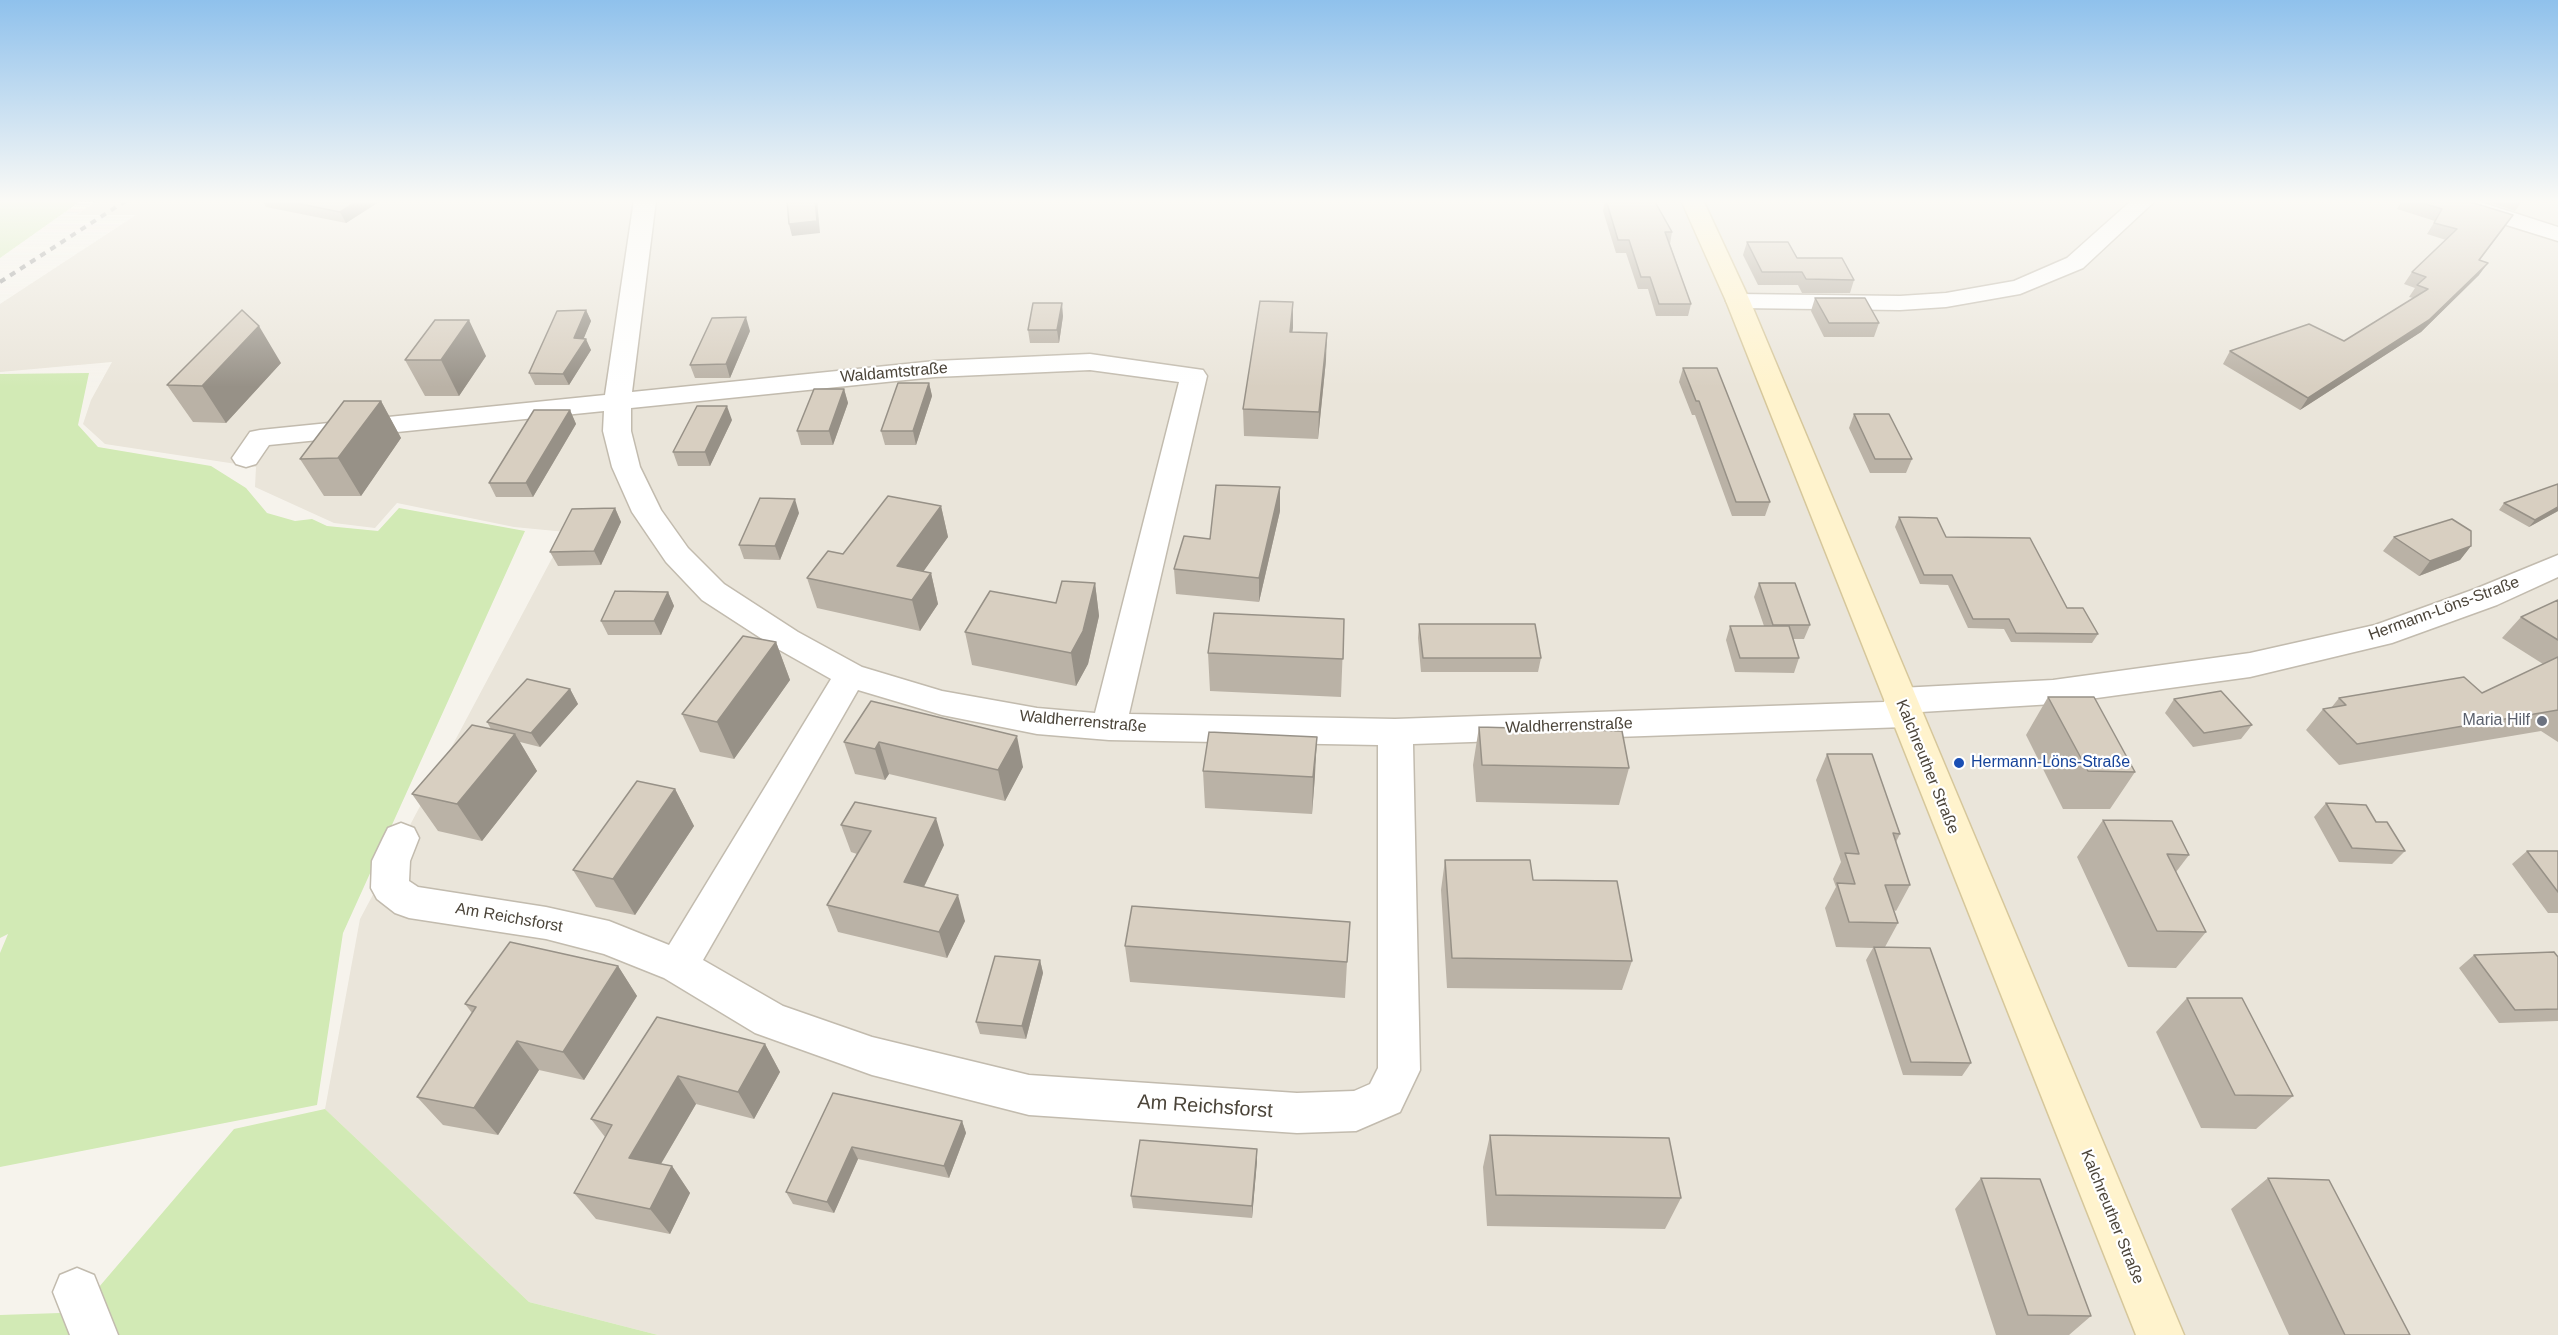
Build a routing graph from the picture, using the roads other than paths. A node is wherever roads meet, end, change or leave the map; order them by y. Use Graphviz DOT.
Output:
graph roads {
  1 [pos="637,262"];
  2 [pos="1720,262"];
  3 [pos="2076,262"];
  4 [pos="1737,301"];
  5 [pos="618,400"];
  6 [pos="246,458"];
  7 [pos="2558,565"];
  8 [pos="850,675"];
  9 [pos="1902,707"];
  10 [pos="1109,727"];
  11 [pos="1395,732"];
  12 [pos="401,838"];
  13 [pos="678,966"];
  14 [pos="77,1292"];
  15 [pos="94,1335"];
  16 [pos="2160,1335"];
  1 -- 5 [label="street, Waldherrenstraße"];
  2 -- 4 [label="street, Kalchreuther Straße"];
  3 -- 4 [label="street"];
  4 -- 9 [label="street, Kalchreuther Straße"];
  5 -- 6 [label="street, Waldamtstraße"];
  5 -- 8 [label="street, Waldherrenstraße"];
  5 -- 10 [label="street, Waldamtstraße"];
  7 -- 9 [label="street, Hermann-Löns-Straße"];
  8 -- 10 [label="street, Waldherrenstraße"];
  8 -- 13 [label="street"];
  9 -- 11 [label="street, Waldherrenstraße"];
  9 -- 16 [label="street, Kalchreuther Straße"];
  10 -- 11 [label="street, Waldherrenstraße"];
  11 -- 13 [label="street, Am Reichsforst"];
  12 -- 13 [label="street, Am Reichsforst"];
  14 -- 15 [label="street"];
}
